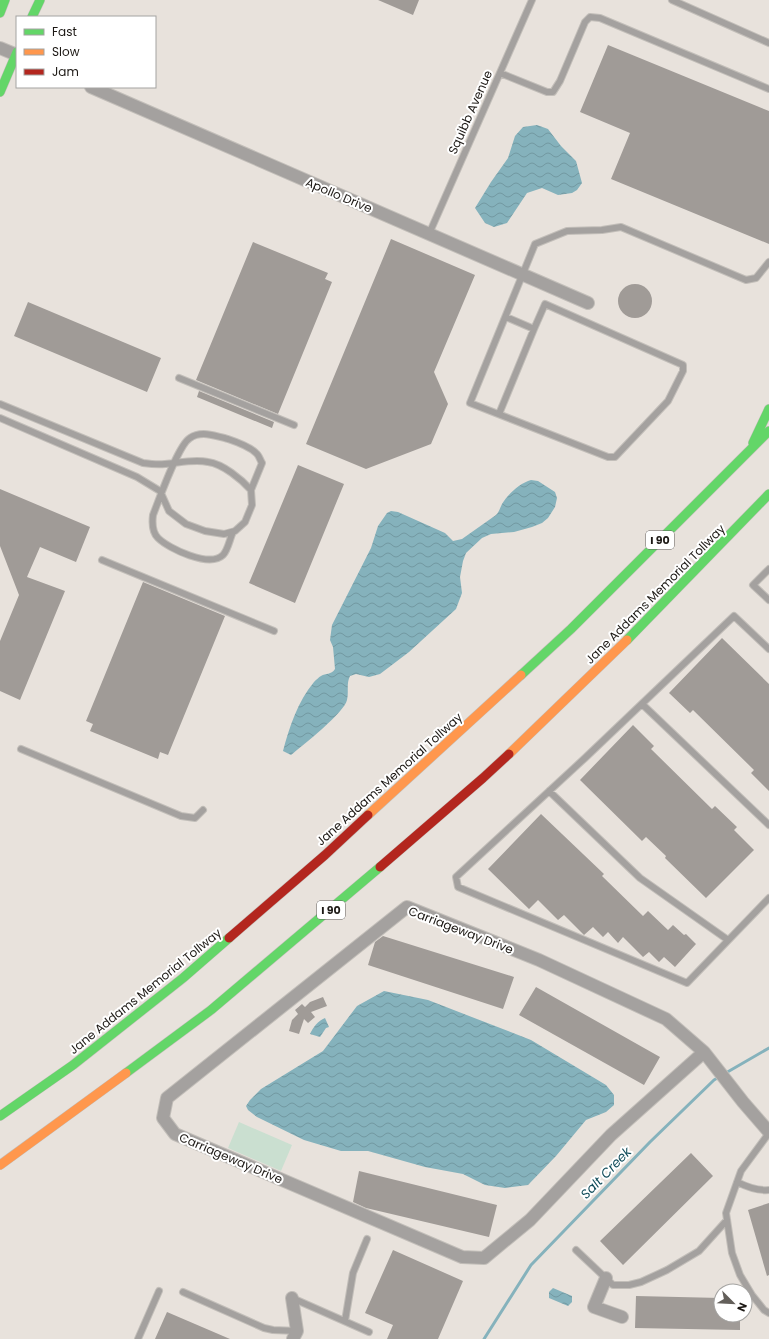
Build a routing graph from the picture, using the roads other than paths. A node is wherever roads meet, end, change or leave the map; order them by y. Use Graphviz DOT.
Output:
graph roads {
  1 [pos="5,0"];
  2 [pos="40,0"];
  3 [pos="532,0"];
  4 [pos="672,0"];
  5 [pos="0,13"];
  6 [pos="32,16"];
  7 [pos="769,43"];
  8 [pos="0,48"];
  9 [pos="16,54"];
  10 [pos="16,56"];
  11 [pos="500,73"];
  12 [pos="93,88"];
  13 [pos="769,89"];
  14 [pos="0,92"];
  15 [pos="429,234"];
  16 [pos="769,262"];
  17 [pos="523,275"];
  18 [pos="588,303"];
  19 [pos="506,317"];
  20 [pos="534,329"];
  21 [pos="179,378"];
  22 [pos="0,404"];
  23 [pos="769,409"];
  24 [pos="499,414"];
  25 [pos="0,418"];
  26 [pos="294,425"];
  27 [pos="769,431"];
  28 [pos="749,451"];
  29 [pos="174,462"];
  30 [pos="251,490"];
  31 [pos="161,494"];
  32 [pos="769,494"];
  33 [pos="233,532"];
  34 [pos="102,560"];
  35 [pos="769,569"];
  36 [pos="769,600"];
  37 [pos="274,631"];
  38 [pos="769,649"];
  39 [pos="642,704"];
  40 [pos="21,749"];
  41 [pos="549,791"];
  42 [pos="203,810"];
  43 [pos="769,825"];
  44 [pos="769,898"];
  45 [pos="728,940"];
  46 [pos="704,1052"];
  47 [pos="0,1116"];
  48 [pos="769,1133"];
  49 [pos="0,1166"];
  50 [pos="737,1182"];
  51 [pos="769,1190"];
  52 [pos="727,1220"];
  53 [pos="368,1239"];
  54 [pos="576,1250"];
  55 [pos="606,1278"];
  56 [pos="159,1291"];
  57 [pos="183,1292"];
  58 [pos="292,1298"];
  59 [pos="769,1312"];
  60 [pos="622,1317"];
  61 [pos="345,1321"];
  62 [pos="369,1332"];
  63 [pos="295,1335"];
  64 [pos="138,1339"];
  1 -- 5 [label="main road"];
  2 -- 6 [label="main road"];
  3 -- 11 [label="lane, Squibb Avenue"];
  4 -- 7 [label="lane"];
  8 -- 9 [label="street"];
  10 -- 14 [label="main road"];
  11 -- 13 [label="lane"];
  11 -- 15 [label="lane, Squibb Avenue"];
  12 -- 15 [label="street, Apollo Drive"];
  15 -- 17 [label="street, Apollo Drive"];
  16 -- 17 [label="lane"];
  17 -- 18 [label="street, Apollo Drive"];
  17 -- 19 [label="lane"];
  19 -- 20 [label="lane"];
  19 -- 24 [label="lane"];
  20 -- 24 [label="lane"];
  20 -- 24 [label="lane"];
  21 -- 26 [label="lane"];
  22 -- 29 [label="lane"];
  23 -- 28 [label="main road"];
  25 -- 31 [label="lane"];
  27 -- 28 [label="main road, Jane Addams Memorial Tollway / I 90"];
  28 -- 47 [label="main road, Jane Addams Memorial Tollway / I 90"];
  29 -- 30 [label="lane"];
  29 -- 30 [label="lane"];
  29 -- 31 [label="lane"];
  30 -- 33 [label="lane"];
  31 -- 33 [label="lane"];
  31 -- 33 [label="lane"];
  32 -- 49 [label="main road, Jane Addams Memorial Tollway / I 90"];
  34 -- 37 [label="lane"];
  35 -- 36 [label="lane"];
  38 -- 39 [label="lane"];
  39 -- 41 [label="lane"];
  39 -- 43 [label="lane"];
  40 -- 42 [label="lane"];
  41 -- 45 [label="lane"];
  41 -- 45 [label="lane"];
  44 -- 45 [label="lane"];
  46 -- 46 [label="street, Carriageway Drive"];
  46 -- 48 [label="street, Carriageway Drive"];
  48 -- 50 [label="lane, Carriageway Drive"];
  50 -- 51 [label="lane"];
  50 -- 52 [label="lane, Carriageway Drive"];
  52 -- 55 [label="lane"];
  52 -- 59 [label="lane, Carriageway Drive"];
  53 -- 61 [label="lane"];
  54 -- 55 [label="lane"];
  55 -- 60 [label="street"];
  56 -- 64 [label="lane"];
  57 -- 63 [label="lane"];
  58 -- 61 [label="lane"];
  58 -- 63 [label="street"];
  61 -- 62 [label="lane"];
}
